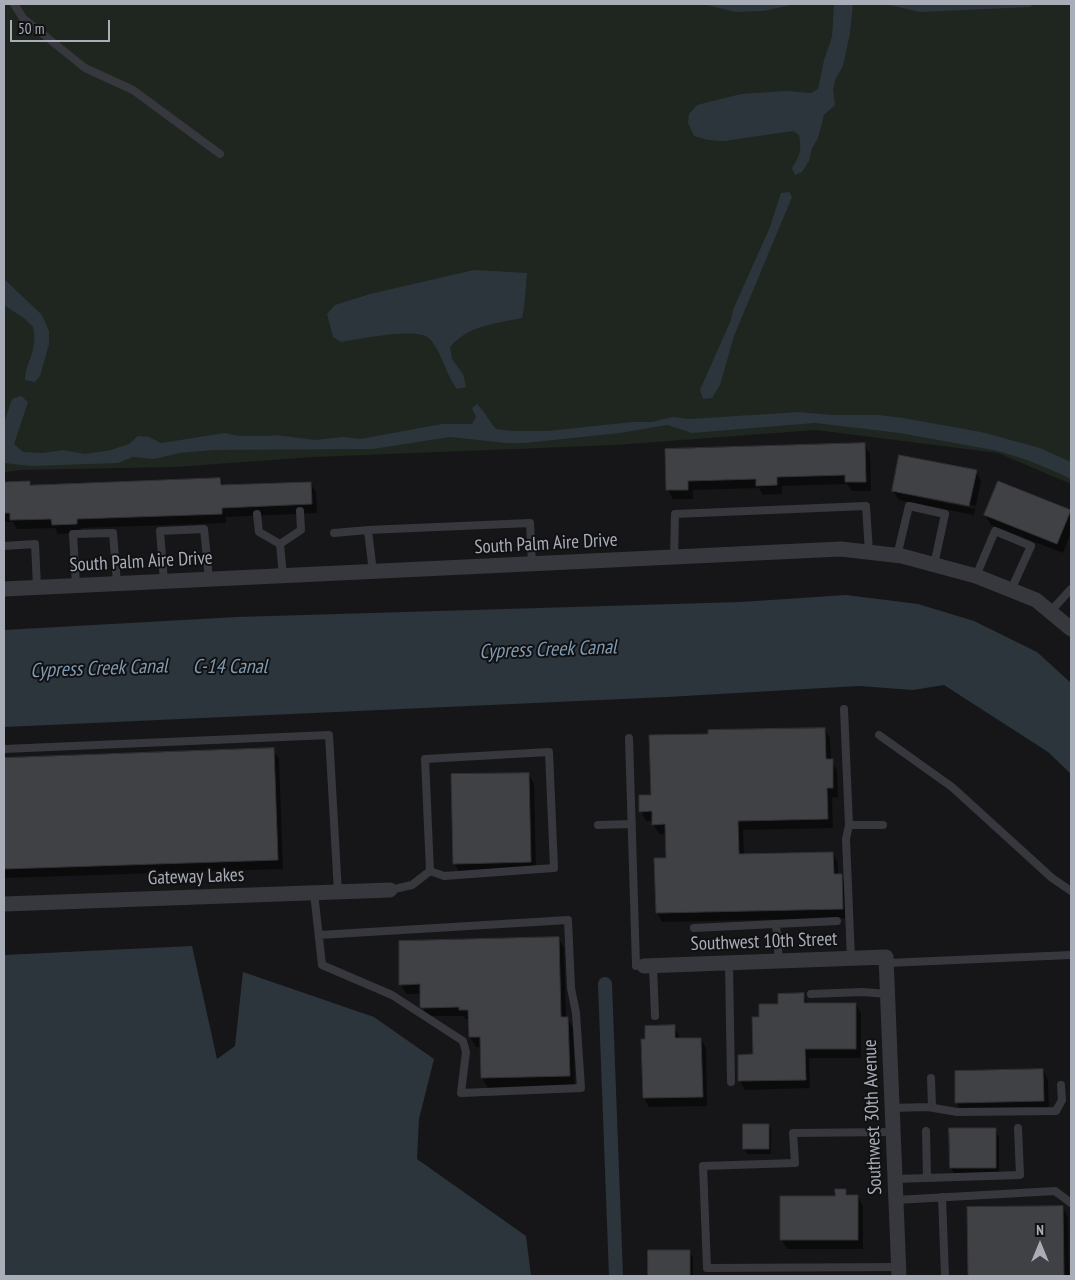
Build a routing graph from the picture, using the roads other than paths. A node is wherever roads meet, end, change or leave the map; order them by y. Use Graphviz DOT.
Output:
graph roads {
  1 [pos="14,4"];
  2 [pos="220,154"];
  3 [pos="300,511"];
  4 [pos="257,514"];
  5 [pos="368,530"];
  6 [pos="334,533"];
  7 [pos="280,544"];
  8 [pos="4,546"];
  9 [pos="869,552"];
  10 [pos="897,556"];
  11 [pos="674,558"];
  12 [pos="532,564"];
  13 [pos="934,565"];
  14 [pos="373,572"];
  15 [pos="283,576"];
  16 [pos="976,576"];
  17 [pos="209,579"];
  18 [pos="164,581"];
  19 [pos="117,584"];
  20 [pos="76,586"];
  21 [pos="37,587"];
  22 [pos="4,589"];
  23 [pos="1071,589"];
  24 [pos="1012,590"];
  25 [pos="1050,612"];
  26 [pos="1071,629"];
  27 [pos="844,709"];
  28 [pos="879,735"];
  29 [pos="629,738"];
  30 [pos="4,749"];
  31 [pos="632,824"];
  32 [pos="598,825"];
  33 [pos="849,825"];
  34 [pos="883,825"];
  35 [pos="430,871"];
  36 [pos="390,890"];
  37 [pos="1071,891"];
  38 [pos="338,892"];
  39 [pos="314,893"];
  40 [pos="4,904"];
  41 [pos="838,921"];
  42 [pos="776,924"];
  43 [pos="694,928"];
  44 [pos="318,935"];
  45 [pos="1071,954"];
  46 [pos="851,958"];
  47 [pos="886,960"];
  48 [pos="778,962"];
  49 [pos="729,964"];
  50 [pos="644,966"];
  51 [pos="811,994"];
  52 [pos="888,994"];
  53 [pos="655,1016"];
  54 [pos="931,1078"];
  55 [pos="731,1082"];
  56 [pos="1062,1085"];
  57 [pos="932,1107"];
  58 [pos="892,1108"];
  59 [pos="1018,1128"];
  60 [pos="926,1131"];
  61 [pos="893,1132"];
  62 [pos="927,1177"];
  63 [pos="895,1178"];
  64 [pos="942,1197"];
  65 [pos="896,1200"];
  66 [pos="1071,1203"];
  67 [pos="899,1271"];
  68 [pos="945,1276"];
  1 -- 2 [label="lane"];
  3 -- 7 [label="lane"];
  4 -- 7 [label="lane"];
  5 -- 6 [label="lane"];
  5 -- 12 [label="lane"];
  5 -- 14 [label="lane"];
  7 -- 15 [label="lane"];
  8 -- 21 [label="lane"];
  9 -- 10 [label="street, South Palm Aire Drive"];
  9 -- 11 [label="street, South Palm Aire Drive"];
  9 -- 11 [label="lane"];
  10 -- 13 [label="street, South Palm Aire Drive"];
  10 -- 13 [label="lane"];
  11 -- 12 [label="street, South Palm Aire Drive"];
  12 -- 14 [label="street, South Palm Aire Drive"];
  13 -- 16 [label="street, South Palm Aire Drive"];
  14 -- 15 [label="street, South Palm Aire Drive"];
  15 -- 17 [label="street, South Palm Aire Drive"];
  16 -- 24 [label="street, South Palm Aire Drive"];
  16 -- 24 [label="lane"];
  17 -- 18 [label="street, South Palm Aire Drive"];
  17 -- 18 [label="lane"];
  18 -- 19 [label="street, South Palm Aire Drive"];
  19 -- 20 [label="street, South Palm Aire Drive"];
  19 -- 20 [label="lane"];
  20 -- 21 [label="street, South Palm Aire Drive"];
  21 -- 22 [label="street, South Palm Aire Drive"];
  23 -- 25 [label="lane"];
  24 -- 25 [label="street, South Palm Aire Drive"];
  25 -- 26 [label="street, South Palm Aire Drive"];
  27 -- 33 [label="lane"];
  28 -- 37 [label="lane"];
  29 -- 31 [label="lane"];
  30 -- 38 [label="lane"];
  31 -- 32 [label="lane"];
  31 -- 50 [label="lane"];
  33 -- 34 [label="lane"];
  33 -- 46 [label="lane"];
  35 -- 35 [label="lane"];
  35 -- 36 [label="lane"];
  36 -- 38 [label="street, Gateway Lakes"];
  38 -- 39 [label="street, Gateway Lakes"];
  39 -- 40 [label="street, Gateway Lakes"];
  39 -- 44 [label="lane"];
  41 -- 42 [label="lane"];
  42 -- 43 [label="lane"];
  42 -- 48 [label="lane"];
  44 -- 44 [label="lane"];
  45 -- 47 [label="lane"];
  46 -- 47 [label="street, Southwest 10th Street"];
  46 -- 48 [label="street, Southwest 10th Street"];
  47 -- 52 [label="street, Southwest 30th Avenue"];
  48 -- 49 [label="street, Southwest 10th Street"];
  49 -- 50 [label="street, Southwest 10th Street"];
  49 -- 55 [label="lane"];
  50 -- 53 [label="lane"];
  51 -- 52 [label="lane"];
  52 -- 58 [label="street, Southwest 30th Avenue"];
  54 -- 57 [label="lane"];
  56 -- 57 [label="lane"];
  57 -- 58 [label="lane"];
  58 -- 61 [label="street, Southwest 30th Avenue"];
  59 -- 62 [label="lane"];
  60 -- 62 [label="lane"];
  61 -- 63 [label="street, Southwest 30th Avenue"];
  61 -- 67 [label="lane"];
  62 -- 63 [label="lane"];
  63 -- 65 [label="street, Southwest 30th Avenue"];
  64 -- 65 [label="lane"];
  64 -- 66 [label="lane"];
  64 -- 68 [label="lane"];
  65 -- 67 [label="street, Southwest 30th Avenue"];
}
